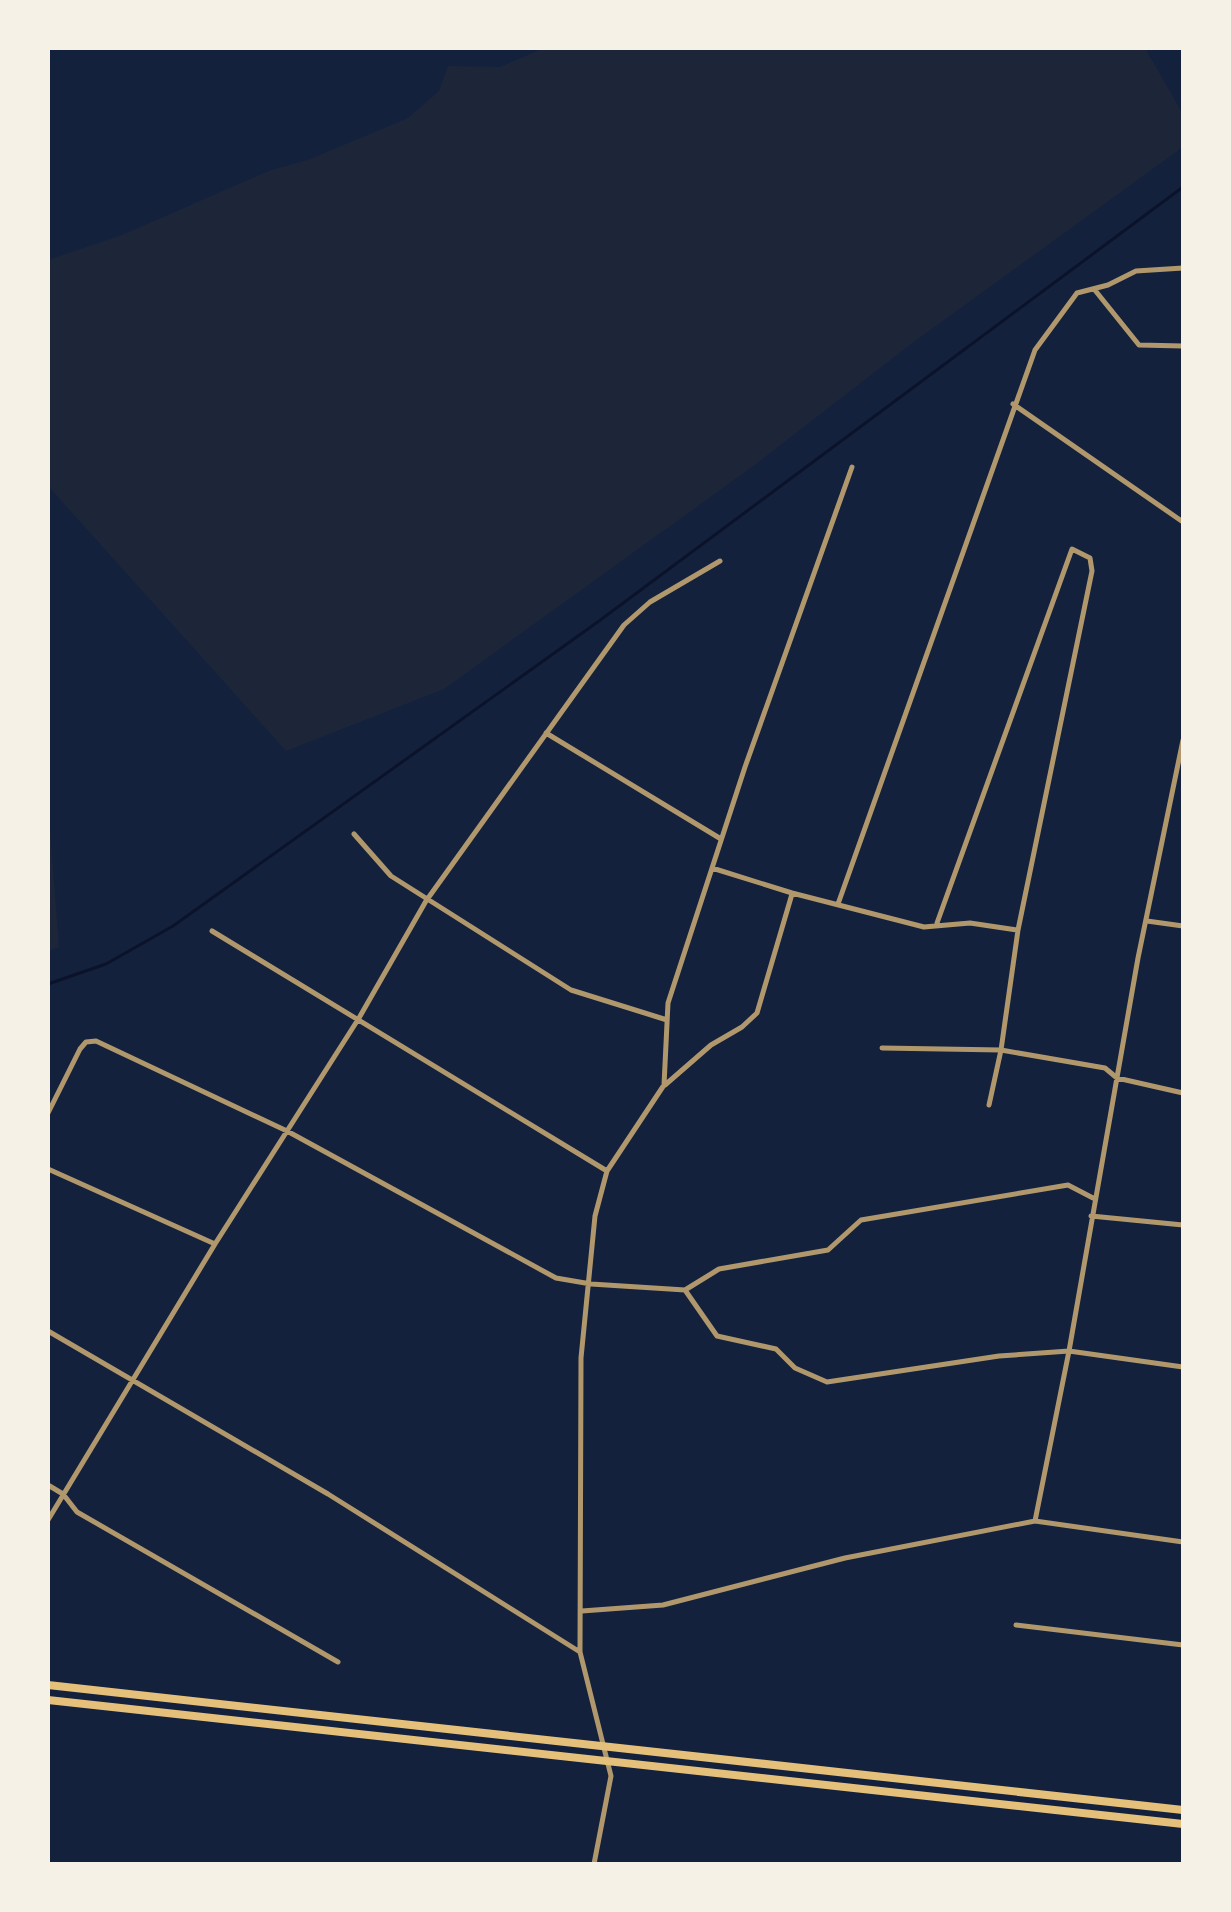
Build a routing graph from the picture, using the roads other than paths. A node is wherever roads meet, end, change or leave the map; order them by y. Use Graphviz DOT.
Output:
graph roads {
  1 [pos="1183,268"];
  2 [pos="1094,289"];
  3 [pos="1183,346"];
  4 [pos="1013,404"];
  5 [pos="852,467"];
  6 [pos="1183,522"];
  7 [pos="720,561"];
  8 [pos="546,733"];
  9 [pos="1183,740"];
  10 [pos="354,834"];
  11 [pos="721,839"];
  12 [pos="712,868"];
  13 [pos="792,893"];
  14 [pos="426,901"];
  15 [pos="838,904"];
  16 [pos="1147,921"];
  17 [pos="937,923"];
  18 [pos="1183,926"];
  19 [pos="1018,930"];
  20 [pos="212,931"];
  21 [pos="359,1018"];
  22 [pos="667,1020"];
  23 [pos="882,1048"];
  24 [pos="1001,1050"];
  25 [pos="1117,1078"];
  26 [pos="664,1085"];
  27 [pos="1183,1093"];
  28 [pos="989,1105"];
  29 [pos="48,1113"];
  30 [pos="287,1131"];
  31 [pos="48,1169"];
  32 [pos="607,1171"];
  33 [pos="1093,1198"];
  34 [pos="1091,1216"];
  35 [pos="1183,1225"];
  36 [pos="215,1244"];
  37 [pos="591,1284"];
  38 [pos="685,1290"];
  39 [pos="48,1331"];
  40 [pos="1069,1351"];
  41 [pos="1183,1367"];
  42 [pos="135,1380"];
  43 [pos="48,1485"];
  44 [pos="63,1494"];
  45 [pos="48,1520"];
  46 [pos="1035,1521"];
  47 [pos="1183,1542"];
  48 [pos="582,1611"];
  49 [pos="1016,1625"];
  50 [pos="1183,1645"];
  51 [pos="580,1652"];
  52 [pos="338,1662"];
  53 [pos="48,1685"];
  54 [pos="48,1700"];
  55 [pos="604,1747"];
  56 [pos="609,1761"];
  57 [pos="1183,1810"];
  58 [pos="1183,1824"];
  59 [pos="594,1864"];
  1 -- 2 [label="street"];
  2 -- 3 [label="street"];
  2 -- 4 [label="street"];
  4 -- 6 [label="street"];
  4 -- 15 [label="street"];
  5 -- 11 [label="street"];
  7 -- 8 [label="street"];
  8 -- 11 [label="street"];
  8 -- 14 [label="street"];
  9 -- 16 [label="street"];
  10 -- 14 [label="street"];
  11 -- 12 [label="street"];
  12 -- 13 [label="street"];
  12 -- 22 [label="street"];
  13 -- 15 [label="street"];
  13 -- 26 [label="street"];
  14 -- 21 [label="street"];
  14 -- 22 [label="street"];
  15 -- 17 [label="street"];
  16 -- 18 [label="street"];
  16 -- 25 [label="street"];
  17 -- 19 [label="street"];
  17 -- 19 [label="street"];
  19 -- 24 [label="street"];
  20 -- 21 [label="street"];
  21 -- 30 [label="street"];
  21 -- 32 [label="street"];
  22 -- 26 [label="street"];
  23 -- 24 [label="street"];
  24 -- 25 [label="street"];
  24 -- 28 [label="street"];
  25 -- 27 [label="street"];
  25 -- 33 [label="street"];
  26 -- 32 [label="street"];
  29 -- 30 [label="street"];
  30 -- 36 [label="street"];
  30 -- 37 [label="street"];
  31 -- 36 [label="street"];
  32 -- 37 [label="street"];
  33 -- 34 [label="street"];
  33 -- 38 [label="street"];
  34 -- 35 [label="street"];
  34 -- 40 [label="street"];
  36 -- 42 [label="street"];
  37 -- 38 [label="street"];
  37 -- 48 [label="street"];
  38 -- 40 [label="street"];
  39 -- 42 [label="street"];
  40 -- 41 [label="street"];
  40 -- 46 [label="street"];
  42 -- 44 [label="street"];
  42 -- 51 [label="street"];
  43 -- 44 [label="street"];
  44 -- 45 [label="street"];
  44 -- 52 [label="street"];
  46 -- 47 [label="street"];
  46 -- 48 [label="street"];
  48 -- 51 [label="street"];
  49 -- 50 [label="street"];
  51 -- 55 [label="street"];
  53 -- 55 [label="highway"];
  54 -- 56 [label="highway"];
  55 -- 56 [label="street"];
  55 -- 57 [label="highway"];
  56 -- 58 [label="highway"];
  56 -- 59 [label="street"];
}
